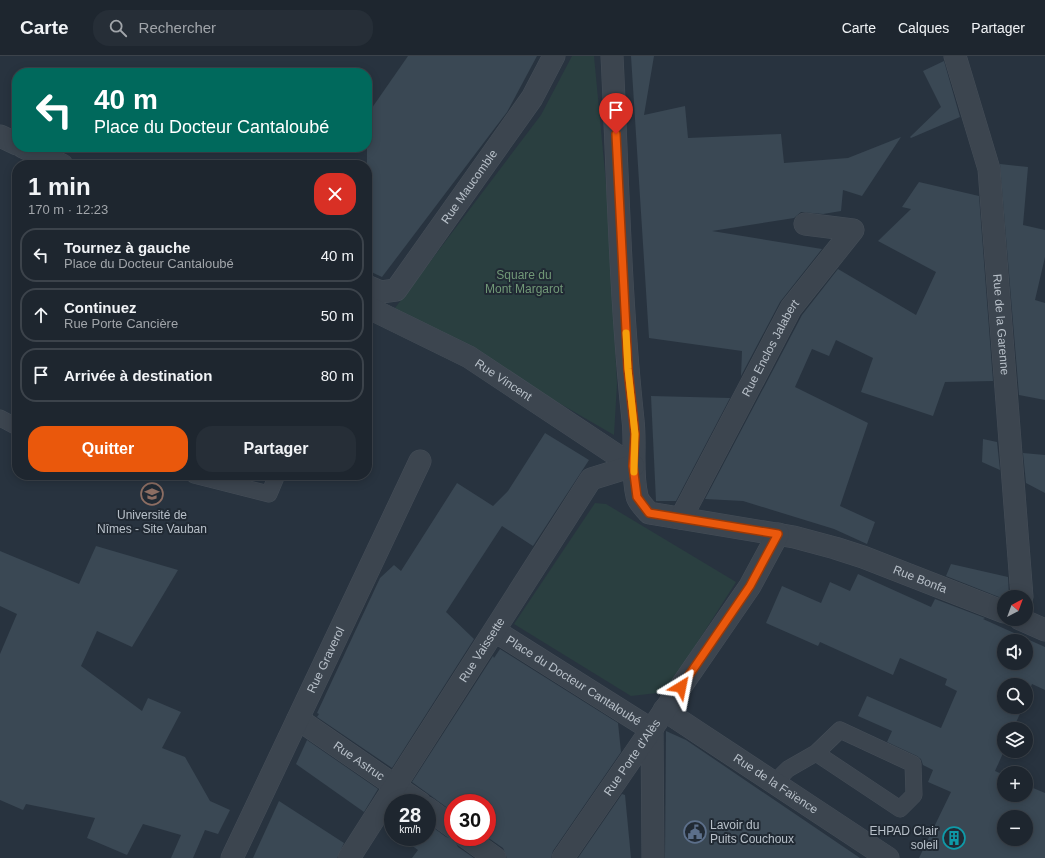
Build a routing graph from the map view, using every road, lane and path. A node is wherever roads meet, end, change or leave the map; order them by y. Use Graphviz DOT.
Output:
graph roads {
  1 [pos="554,56"];
  2 [pos="612,56"];
  3 [pos="955,56"];
  4 [pos="0,136"];
  5 [pos="12,142"];
  6 [pos="35,152"];
  7 [pos="51,160"];
  8 [pos="805,224"];
  9 [pos="372,288"];
  10 [pos="372,309"];
  11 [pos="0,418"];
  12 [pos="12,424"];
  13 [pos="420,461"];
  14 [pos="633,466"];
  15 [pos="216,480"];
  16 [pos="275,480"];
  17 [pos="681,518"];
  18 [pos="778,534"];
  19 [pos="1021,590"];
  20 [pos="997,610"];
  21 [pos="1033,625"];
  22 [pos="1045,630"];
  23 [pos="495,631"];
  24 [pos="664,710"];
  25 [pos="298,719"];
  26 [pos="652,730"];
  27 [pos="816,753"];
  28 [pos="774,783"];
  29 [pos="396,785"];
  30 [pos="408,794"];
  31 [pos="478,846"];
  32 [pos="864,851"];
  33 [pos="232,858"];
  34 [pos="349,858"];
  35 [pos="495,858"];
  36 [pos="563,858"];
  37 [pos="653,858"];
  38 [pos="888,858"];
  1 -- 9 [label="street, Rue Maucomble"];
  2 -- 14 [label="street"];
  3 -- 19 [label="street, Rue de la Garenne"];
  4 -- 5 [label="street"];
  6 -- 7 [label="street"];
  8 -- 17 [label="street, Rue Enclos Jalabert"];
  10 -- 14 [label="street, Rue Vincent"];
  11 -- 12 [label="lane"];
  13 -- 25 [label="street, Rue Graverol"];
  14 -- 17 [label="street"];
  14 -- 23 [label="street, Rue Vaissette"];
  15 -- 16 [label="lane"];
  17 -- 18 [label="street"];
  18 -- 20 [label="street, Rue Bonfa"];
  18 -- 24 [label="street, Rue Porte d'Alès"];
  21 -- 22 [label="street, Rue Bonfa"];
  23 -- 26 [label="street, Place du Docteur Cantaloubé"];
  23 -- 29 [label="street, Rue Vaissette"];
  24 -- 26 [label="street, Rue Porte d'Alès"];
  24 -- 28 [label="street, Rue de la Faïence"];
  25 -- 29 [label="street, Rue Astruc"];
  25 -- 33 [label="street, Rue Graverol"];
  26 -- 36 [label="street, Rue Porte d'Alès"];
  26 -- 37 [label="street"];
  27 -- 27 [label="lane"];
  27 -- 28 [label="lane"];
  28 -- 32 [label="street, Rue de la Faïence"];
  29 -- 30 [label="street, Rue Astruc"];
  29 -- 34 [label="street, Rue Vaissette"];
  31 -- 35 [label="street"];
  32 -- 38 [label="street, Rue de la Faïence"];
}
